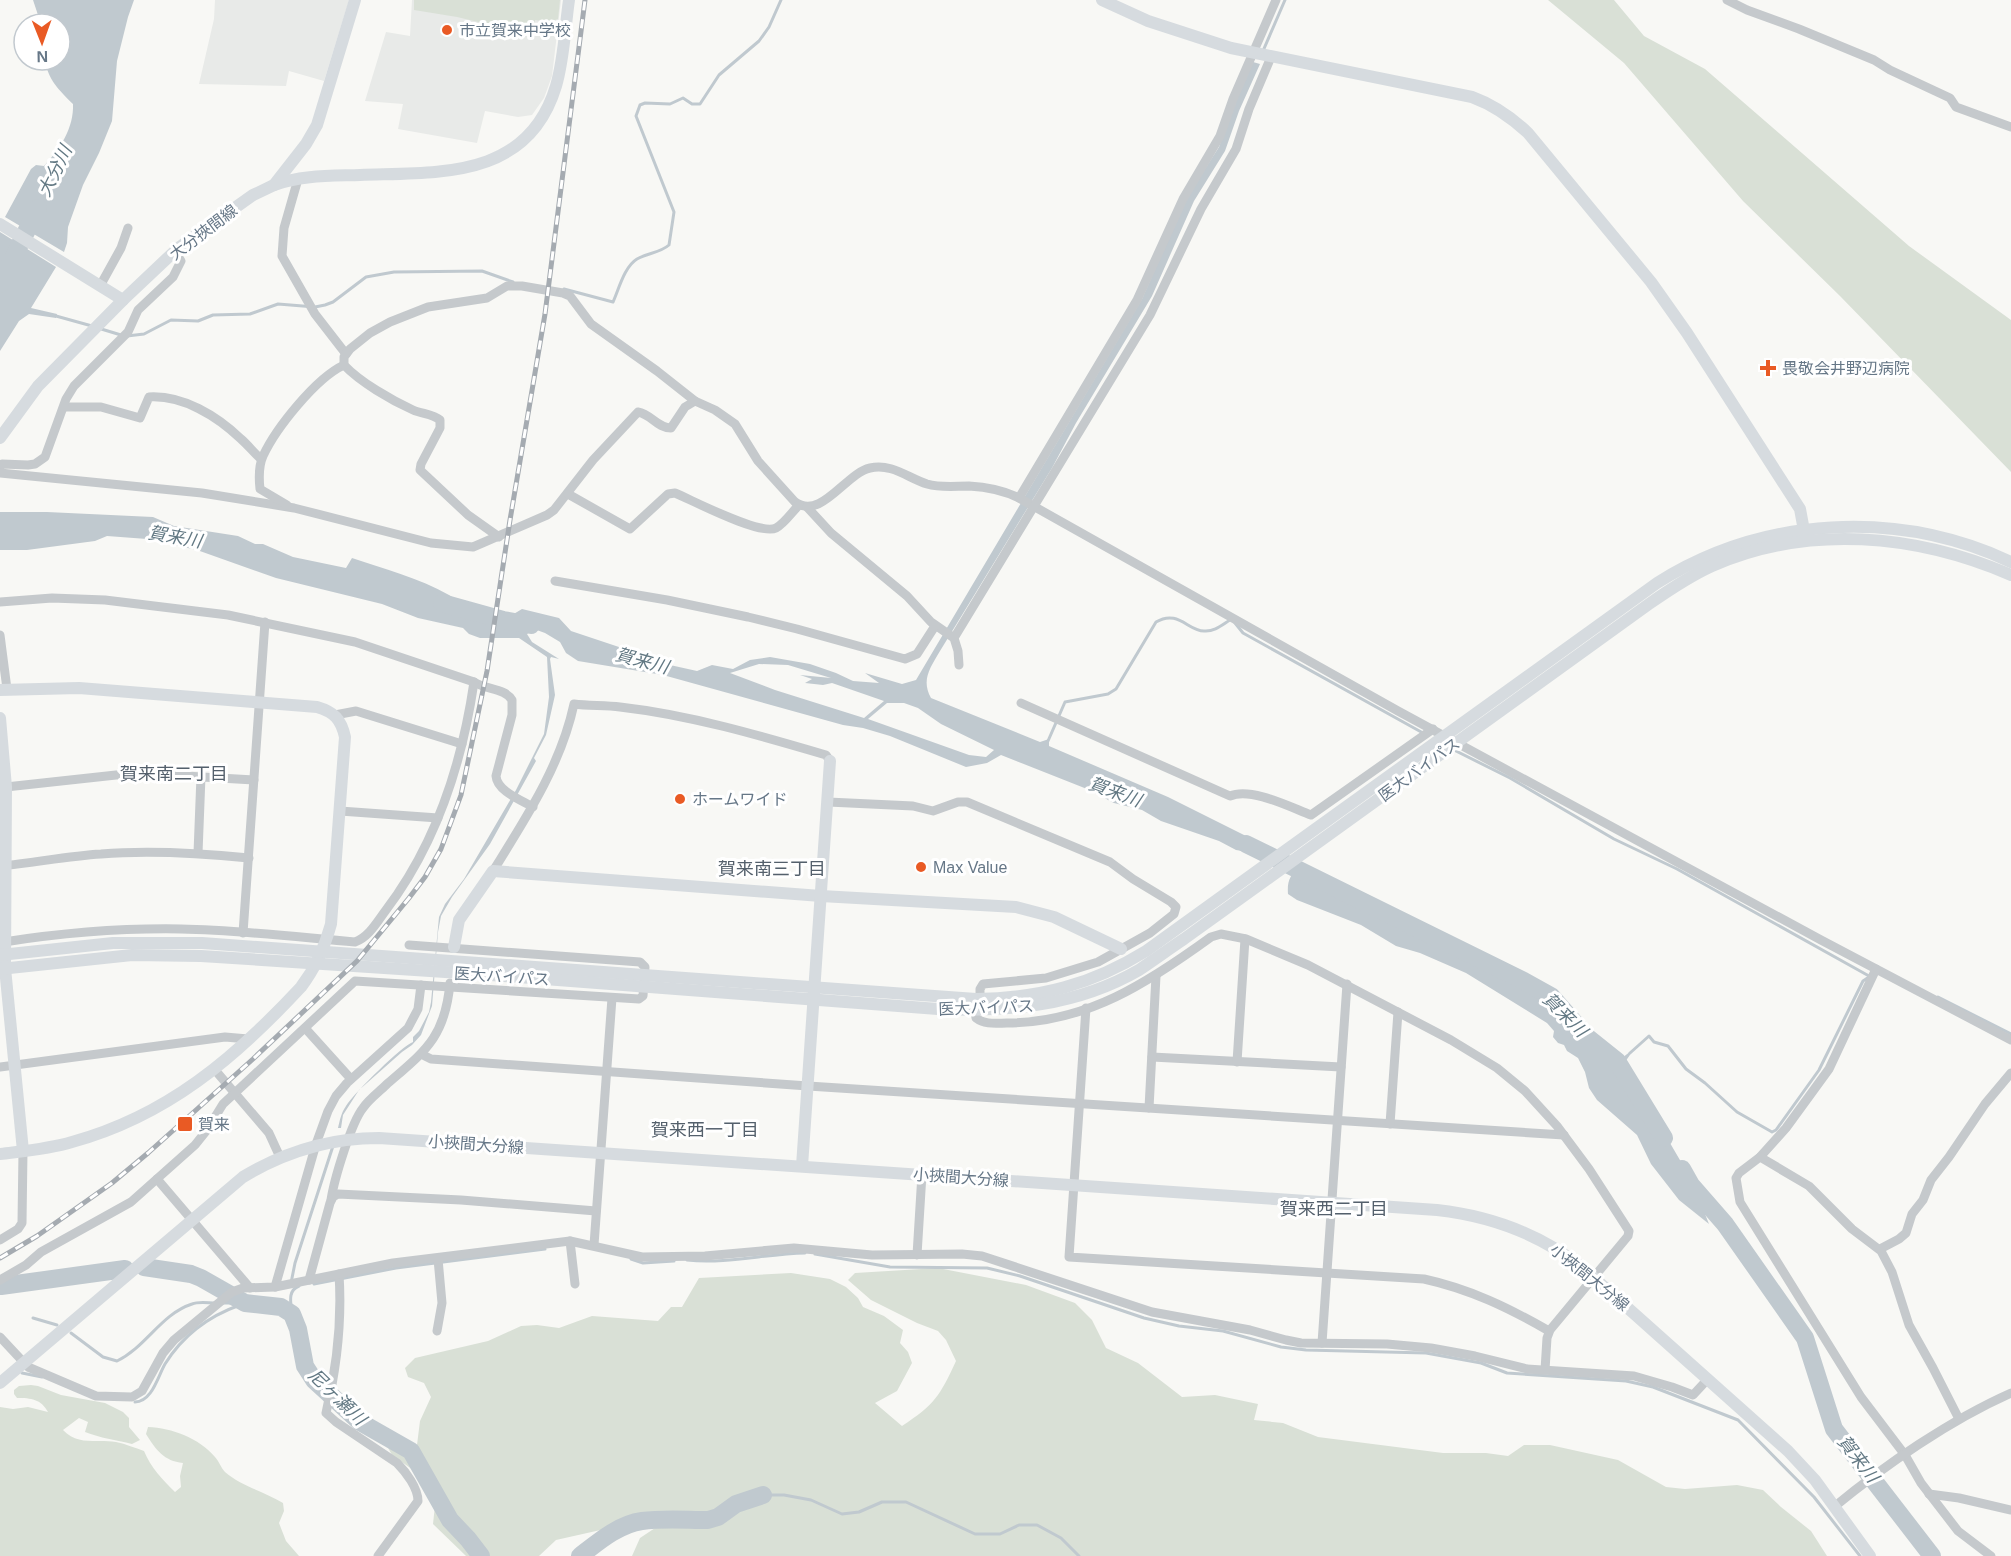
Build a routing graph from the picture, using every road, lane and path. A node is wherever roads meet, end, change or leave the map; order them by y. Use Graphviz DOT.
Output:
graph roads {
  1 [pos="355,0"];
  2 [pos="569,0"];
  3 [pos="1102,0"];
  4 [pos="1276,0"];
  5 [pos="1727,0"];
  6 [pos="1254,53"];
  7 [pos="1269,57"];
  8 [pos="2011,127"];
  9 [pos="298,178"];
  10 [pos="274,185"];
  11 [pos="0,224"];
  12 [pos="128,228"];
  13 [pos="175,251"];
  14 [pos="98,284"];
  15 [pos="123,300"];
  16 [pos="346,354"];
  17 [pos="344,365"];
  18 [pos="694,401"];
  19 [pos="64,407"];
  20 [pos="0,438"];
  21 [pos="261,459"];
  22 [pos="0,466"];
  23 [pos="0,473"];
  24 [pos="568,494"];
  25 [pos="1019,498"];
  26 [pos="803,506"];
  27 [pos="1035,507"];
  28 [pos="294,508"];
  29 [pos="1805,535"];
  30 [pos="499,537"];
  31 [pos="2011,562"];
  32 [pos="2011,576"];
  33 [pos="555,581"];
  34 [pos="0,602"];
  35 [pos="265,622"];
  36 [pos="935,626"];
  37 [pos="0,635"];
  38 [pos="954,638"];
  39 [pos="959,665"];
  40 [pos="474,682"];
  41 [pos="3,689"];
  42 [pos="260,701"];
  43 [pos="1021,703"];
  44 [pos="335,715"];
  45 [pos="0,718"];
  46 [pos="1433,729"];
  47 [pos="462,744"];
  48 [pos="1445,744"];
  49 [pos="2,761"];
  50 [pos="830,761"];
  51 [pos="201,776"];
  52 [pos="254,780"];
  53 [pos="6,787"];
  54 [pos="828,802"];
  55 [pos="533,807"];
  56 [pos="339,811"];
  57 [pos="438,818"];
  58 [pos="198,853"];
  59 [pos="249,858"];
  60 [pos="2,866"];
  61 [pos="493,871"];
  62 [pos="821,896"];
  63 [pos="243,933"];
  64 [pos="1245,939"];
  65 [pos="326,940"];
  66 [pos="409,945"];
  67 [pos="454,947"];
  68 [pos="3,950"];
  69 [pos="1121,950"];
  70 [pos="2,968"];
  71 [pos="492,969"];
  72 [pos="1876,969"];
  73 [pos="1156,976"];
  74 [pos="644,981"];
  75 [pos="1347,984"];
  76 [pos="421,985"];
  77 [pos="450,987"];
  78 [pos="814,993"];
  79 [pos="612,998"];
  80 [pos="977,1004"];
  81 [pos="1086,1008"];
  82 [pos="1398,1012"];
  83 [pos="305,1028"];
  84 [pos="248,1039"];
  85 [pos="2011,1040"];
  86 [pos="421,1054"];
  87 [pos="1152,1058"];
  88 [pos="1237,1062"];
  89 [pos="15,1065"];
  90 [pos="0,1067"];
  91 [pos="1341,1067"];
  92 [pos="215,1070"];
  93 [pos="607,1070"];
  94 [pos="2011,1073"];
  95 [pos="351,1079"];
  96 [pos="808,1086"];
  97 [pos="235,1094"];
  98 [pos="1080,1103"];
  99 [pos="1149,1108"];
  100 [pos="1337,1120"];
  101 [pos="1390,1124"];
  102 [pos="1564,1135"];
  103 [pos="340,1140"];
  104 [pos="316,1144"];
  105 [pos="23,1151"];
  106 [pos="601,1152"];
  107 [pos="0,1154"];
  108 [pos="280,1157"];
  109 [pos="1760,1157"];
  110 [pos="802,1166"];
  111 [pos="922,1174"];
  112 [pos="157,1179"];
  113 [pos="1074,1184"];
  114 [pos="331,1200"];
  115 [pos="1332,1202"];
  116 [pos="596,1211"];
  117 [pos="191,1220"];
  118 [pos="0,1240"];
  119 [pos="570,1241"];
  120 [pos="594,1245"];
  121 [pos="1880,1249"];
  122 [pos="917,1255"];
  123 [pos="438,1258"];
  124 [pos="1327,1272"];
  125 [pos="339,1274"];
  126 [pos="1594,1277"];
  127 [pos="0,1280"];
  128 [pos="309,1280"];
  129 [pos="575,1284"];
  130 [pos="280,1286"];
  131 [pos="250,1288"];
  132 [pos="437,1331"];
  133 [pos="1550,1331"];
  134 [pos="0,1337"];
  135 [pos="1322,1343"];
  136 [pos="23,1363"];
  137 [pos="1545,1370"];
  138 [pos="1707,1380"];
  139 [pos="0,1383"];
  140 [pos="2011,1393"];
  141 [pos="1959,1419"];
  142 [pos="1902,1457"];
  143 [pos="1929,1494"];
  144 [pos="1839,1503"];
  145 [pos="2011,1510"];
  146 [pos="378,1556"];
  147 [pos="1870,1556"];
  148 [pos="1991,1556"];
  1 -- 10 [label="main road, 大分挾間線"];
  2 -- 9 [label="main road"];
  3 -- 6 [label="main road"];
  4 -- 6 [label="street"];
  5 -- 8 [label="street"];
  6 -- 7 [label="main road"];
  6 -- 25 [label="street"];
  7 -- 27 [label="street"];
  7 -- 29 [label="main road"];
  9 -- 10 [label="main road"];
  9 -- 16 [label="street"];
  10 -- 13 [label="main road, 大分挾間線"];
  11 -- 14 [label="main road"];
  12 -- 14 [label="street"];
  13 -- 15 [label="main road, 大分挾間線"];
  13 -- 19 [label="street"];
  14 -- 15 [label="main road"];
  15 -- 20 [label="main road, 大分挾間線"];
  16 -- 17 [label="street"];
  16 -- 18 [label="street"];
  17 -- 21 [label="street"];
  17 -- 30 [label="street"];
  18 -- 24 [label="street"];
  18 -- 26 [label="street"];
  19 -- 21 [label="street"];
  19 -- 22 [label="street"];
  21 -- 28 [label="street"];
  23 -- 28 [label="street"];
  24 -- 26 [label="street"];
  24 -- 30 [label="street"];
  25 -- 26 [label="street"];
  25 -- 27 [label="street"];
  26 -- 36 [label="street"];
  27 -- 38 [label="street"];
  27 -- 46 [label="street"];
  28 -- 30 [label="street"];
  29 -- 31 [label="main road, 医大バイパス"];
  29 -- 32 [label="main road, 医大バイパス"];
  29 -- 48 [label="main road, 医大バイパス"];
  33 -- 36 [label="street"];
  34 -- 35 [label="street"];
  35 -- 40 [label="street"];
  35 -- 42 [label="street"];
  36 -- 38 [label="street"];
  37 -- 41 [label="street"];
  38 -- 39 [label="street"];
  40 -- 47 [label="street"];
  40 -- 55 [label="street"];
  41 -- 42 [label="main road"];
  42 -- 44 [label="main road"];
  42 -- 52 [label="street"];
  43 -- 46 [label="street"];
  44 -- 47 [label="street"];
  44 -- 56 [label="main road"];
  45 -- 49 [label="main road"];
  46 -- 48 [label="street"];
  47 -- 57 [label="street"];
  48 -- 72 [label="street"];
  48 -- 80 [label="main road, 医大バイパス"];
  48 -- 80 [label="main road, 医大バイパス"];
  49 -- 53 [label="main road"];
  50 -- 54 [label="main road"];
  50 -- 55 [label="street"];
  51 -- 52 [label="street"];
  51 -- 53 [label="street"];
  51 -- 58 [label="street"];
  52 -- 59 [label="street"];
  53 -- 60 [label="main road"];
  54 -- 62 [label="main road"];
  54 -- 69 [label="street"];
  55 -- 61 [label="street"];
  56 -- 57 [label="street"];
  56 -- 65 [label="main road"];
  57 -- 65 [label="street"];
  58 -- 59 [label="street"];
  58 -- 60 [label="street"];
  59 -- 63 [label="street"];
  60 -- 68 [label="main road"];
  61 -- 62 [label="main road"];
  61 -- 67 [label="main road"];
  62 -- 69 [label="main road"];
  62 -- 78 [label="main road"];
  63 -- 65 [label="street"];
  63 -- 68 [label="street"];
  64 -- 73 [label="street"];
  64 -- 75 [label="street"];
  64 -- 88 [label="street"];
  65 -- 84 [label="main road"];
  66 -- 67 [label="street"];
  67 -- 74 [label="street"];
  67 -- 77 [label="street"];
  68 -- 70 [label="main road"];
  68 -- 71 [label="main road, 医大バイパス"];
  69 -- 80 [label="street"];
  70 -- 71 [label="main road, 医大バイパス"];
  70 -- 89 [label="main road"];
  71 -- 74 [label="main road, 医大バイパス"];
  72 -- 85 [label="street"];
  72 -- 109 [label="street"];
  73 -- 81 [label="street"];
  73 -- 87 [label="street"];
  74 -- 78 [label="main road, 医大バイパス"];
  74 -- 79 [label="street"];
  75 -- 82 [label="street"];
  75 -- 91 [label="street"];
  76 -- 77 [label="street"];
  76 -- 83 [label="street"];
  76 -- 95 [label="street"];
  77 -- 79 [label="street"];
  77 -- 86 [label="street"];
  78 -- 80 [label="main road, 医大バイパス"];
  78 -- 96 [label="main road"];
  79 -- 93 [label="street"];
  80 -- 81 [label="street"];
  81 -- 98 [label="street"];
  82 -- 101 [label="street"];
  82 -- 102 [label="street"];
  83 -- 95 [label="street"];
  83 -- 97 [label="street"];
  84 -- 89 [label="street"];
  84 -- 92 [label="main road"];
  86 -- 93 [label="street"];
  86 -- 103 [label="street"];
  87 -- 88 [label="street"];
  87 -- 99 [label="street"];
  88 -- 91 [label="street"];
  89 -- 90 [label="street"];
  89 -- 105 [label="main road"];
  91 -- 100 [label="street"];
  92 -- 97 [label="street"];
  92 -- 105 [label="main road"];
  93 -- 96 [label="street"];
  93 -- 106 [label="street"];
  94 -- 121 [label="street"];
  95 -- 104 [label="street"];
  96 -- 98 [label="street"];
  96 -- 110 [label="main road"];
  97 -- 108 [label="street"];
  97 -- 112 [label="street"];
  98 -- 99 [label="street"];
  98 -- 113 [label="street"];
  99 -- 100 [label="street"];
  100 -- 101 [label="street"];
  100 -- 115 [label="street"];
  101 -- 102 [label="street"];
  102 -- 126 [label="street"];
  103 -- 104 [label="main road, 小挾間大分線"];
  103 -- 106 [label="main road, 小挾間大分線"];
  103 -- 114 [label="street"];
  104 -- 108 [label="main road, 小挾間大分線"];
  104 -- 130 [label="street"];
  105 -- 107 [label="main road"];
  105 -- 118 [label="street"];
  106 -- 110 [label="main road, 小挾間大分線"];
  106 -- 116 [label="street"];
  108 -- 117 [label="main road, 小挾間大分線"];
  109 -- 121 [label="street"];
  109 -- 142 [label="street"];
  110 -- 111 [label="main road, 小挾間大分線"];
  111 -- 113 [label="main road, 小挾間大分線"];
  111 -- 122 [label="street"];
  112 -- 117 [label="street"];
  112 -- 127 [label="street"];
  113 -- 115 [label="main road, 小挾間大分線"];
  113 -- 124 [label="street"];
  114 -- 116 [label="street"];
  114 -- 128 [label="street"];
  115 -- 124 [label="street"];
  115 -- 126 [label="main road, 小挾間大分線"];
  116 -- 120 [label="street"];
  117 -- 131 [label="street"];
  117 -- 136 [label="main road, 小挾間大分線"];
  119 -- 120 [label="street"];
  119 -- 123 [label="street"];
  119 -- 129 [label="street"];
  120 -- 122 [label="street"];
  121 -- 141 [label="street"];
  122 -- 135 [label="street"];
  123 -- 125 [label="street"];
  123 -- 132 [label="street"];
  124 -- 133 [label="street"];
  124 -- 135 [label="street"];
  125 -- 128 [label="street"];
  125 -- 146 [label="street"];
  126 -- 133 [label="street"];
  126 -- 138 [label="main road, 小挾間大分線"];
  128 -- 130 [label="street"];
  130 -- 131 [label="street"];
  131 -- 136 [label="street"];
  133 -- 137 [label="street"];
  134 -- 136 [label="street"];
  135 -- 137 [label="street"];
  136 -- 139 [label="main road, 小挾間大分線"];
  137 -- 138 [label="street"];
  138 -- 144 [label="main road, 小挾間大分線"];
  140 -- 141 [label="street"];
  141 -- 142 [label="street"];
  142 -- 143 [label="street"];
  142 -- 144 [label="street"];
  143 -- 145 [label="street"];
  143 -- 148 [label="street"];
  144 -- 147 [label="main road, 小挾間大分線"];
}
